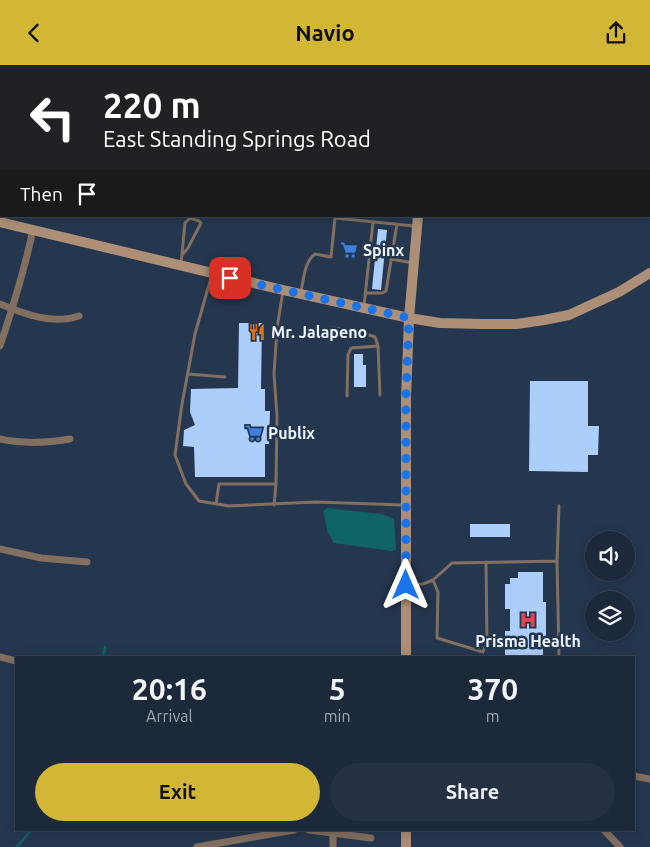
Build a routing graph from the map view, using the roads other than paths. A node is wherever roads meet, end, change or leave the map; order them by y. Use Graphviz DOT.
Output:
graph roads {
  1 [pos="418,221"];
  2 [pos="0,222"];
  3 [pos="373,222"];
  4 [pos="397,224"];
  5 [pos="33,229"];
  6 [pos="391,259"];
  7 [pos="181,260"];
  8 [pos="414,263"];
  9 [pos="212,273"];
  10 [pos="650,273"];
  11 [pos="283,290"];
  12 [pos="365,293"];
  13 [pos="301,294"];
  14 [pos="0,304"];
  15 [pos="364,308"];
  16 [pos="12,309"];
  17 [pos="79,316"];
  18 [pos="409,318"];
  19 [pos="334,328"];
  20 [pos="0,346"];
  21 [pos="378,346"];
  22 [pos="188,374"];
  23 [pos="224,377"];
  24 [pos="380,395"];
  25 [pos="347,396"];
  26 [pos="0,439"];
  27 [pos="70,439"];
  28 [pos="276,484"];
  29 [pos="216,504"];
  30 [pos="274,505"];
  31 [pos="406,505"];
  32 [pos="559,506"];
  33 [pos="0,549"];
  34 [pos="557,561"];
  35 [pos="87,562"];
  36 [pos="486,562"];
  37 [pos="433,580"];
  38 [pos="406,585"];
  39 [pos="406,656"];
  40 [pos="559,656"];
  41 [pos="0,657"];
  42 [pos="15,661"];
  43 [pos="635,776"];
  44 [pos="650,779"];
  45 [pos="288,831"];
  46 [pos="317,831"];
  47 [pos="406,831"];
  48 [pos="605,831"];
  49 [pos="333,833"];
  50 [pos="371,838"];
  51 [pos="197,847"];
  52 [pos="333,847"];
  53 [pos="406,847"];
  54 [pos="620,847"];
  1 -- 4 [label="lane"];
  1 -- 8 [label="street"];
  2 -- 5 [label="street"];
  3 -- 4 [label="lane"];
  3 -- 12 [label="lane"];
  3 -- 13 [label="lane"];
  4 -- 6 [label="lane"];
  5 -- 7 [label="street"];
  5 -- 16 [label="street"];
  6 -- 8 [label="lane"];
  6 -- 12 [label="lane"];
  7 -- 7 [label="lane"];
  7 -- 9 [label="street"];
  8 -- 18 [label="street"];
  9 -- 11 [label="street"];
  9 -- 22 [label="lane"];
  10 -- 18 [label="street"];
  11 -- 13 [label="street"];
  11 -- 28 [label="lane"];
  12 -- 15 [label="lane"];
  13 -- 15 [label="street"];
  14 -- 16 [label="street"];
  15 -- 18 [label="street"];
  16 -- 17 [label="street"];
  16 -- 20 [label="street"];
  18 -- 31 [label="street"];
  19 -- 21 [label="lane"];
  21 -- 24 [label="lane"];
  21 -- 25 [label="lane"];
  22 -- 23 [label="lane"];
  22 -- 29 [label="lane"];
  26 -- 27 [label="street"];
  28 -- 29 [label="lane"];
  28 -- 30 [label="lane"];
  29 -- 30 [label="lane"];
  30 -- 31 [label="lane"];
  31 -- 38 [label="street"];
  32 -- 34 [label="lane"];
  33 -- 35 [label="street"];
  34 -- 36 [label="lane"];
  34 -- 40 [label="lane"];
  36 -- 37 [label="lane"];
  36 -- 37 [label="lane"];
  37 -- 38 [label="lane"];
  38 -- 39 [label="street"];
  41 -- 42 [label="street"];
  43 -- 44 [label="street"];
  45 -- 51 [label="street"];
  46 -- 49 [label="street"];
  47 -- 53 [label="street"];
  48 -- 54 [label="street"];
  49 -- 50 [label="street"];
  49 -- 52 [label="street"];
}
